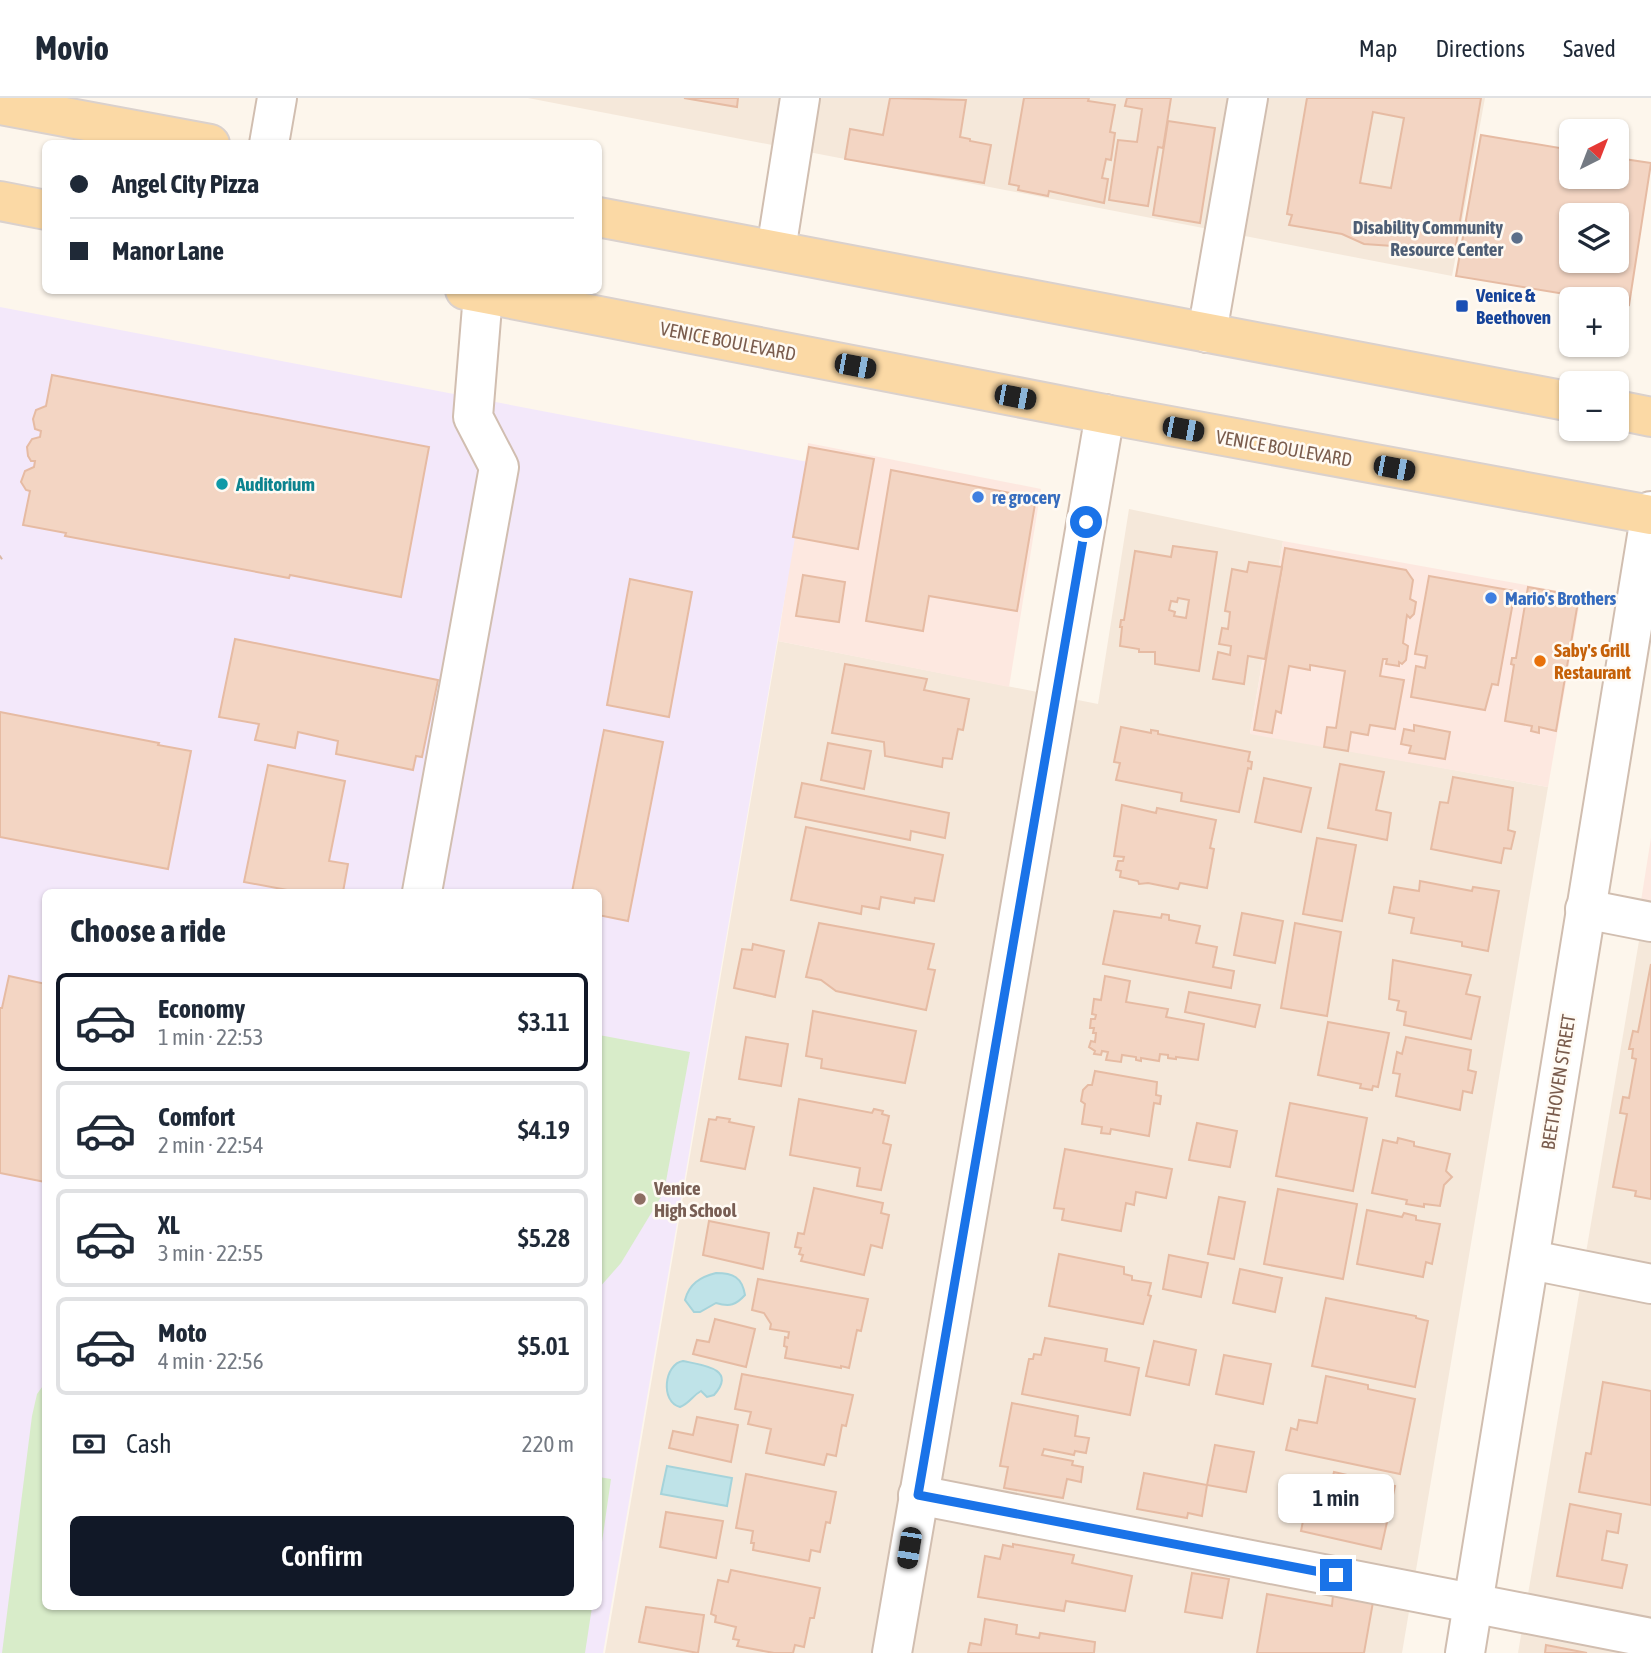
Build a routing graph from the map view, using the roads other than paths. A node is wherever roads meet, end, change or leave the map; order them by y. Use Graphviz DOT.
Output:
graph roads {
  1 [pos="277,98"];
  2 [pos="800,98"];
  3 [pos="1248,98"];
  4 [pos="0,106"];
  5 [pos="188,140"];
  6 [pos="270,140"];
  7 [pos="0,201"];
  8 [pos="42,209"];
  9 [pos="602,218"];
  10 [pos="776,250"];
  11 [pos="474,294"];
  12 [pos="484,294"];
  13 [pos="1207,333"];
  14 [pos="1559,400"];
  15 [pos="1629,412"];
  16 [pos="1105,414"];
  17 [pos="1651,417"];
  18 [pos="1651,514"];
  19 [pos="423,889"];
  20 [pos="1585,909"];
  21 [pos="1651,922"];
  22 [pos="1531,1260"];
  23 [pos="1651,1284"];
  24 [pos="918,1495"];
  25 [pos="1474,1602"];
  26 [pos="1651,1638"];
  27 [pos="892,1653"];
  28 [pos="1465,1653"];
  1 -- 6 [label="street"];
  2 -- 10 [label="street"];
  3 -- 13 [label="street"];
  4 -- 5 [label="main road"];
  7 -- 8 [label="main road"];
  9 -- 10 [label="main road"];
  10 -- 13 [label="main road"];
  11 -- 19 [label="street"];
  12 -- 16 [label="main road, VENICE BOULEVARD"];
  13 -- 14 [label="main road"];
  15 -- 17 [label="main road"];
  16 -- 18 [label="main road, VENICE BOULEVARD"];
  16 -- 24 [label="street"];
  18 -- 20 [label="street, BEETHOVEN STREET"];
  20 -- 21 [label="street"];
  20 -- 22 [label="street, BEETHOVEN STREET"];
  22 -- 23 [label="street"];
  22 -- 25 [label="street, BEETHOVEN STREET"];
  24 -- 25 [label="street"];
  24 -- 27 [label="street"];
  25 -- 26 [label="street"];
  25 -- 28 [label="street, BEETHOVEN STREET"];
}
